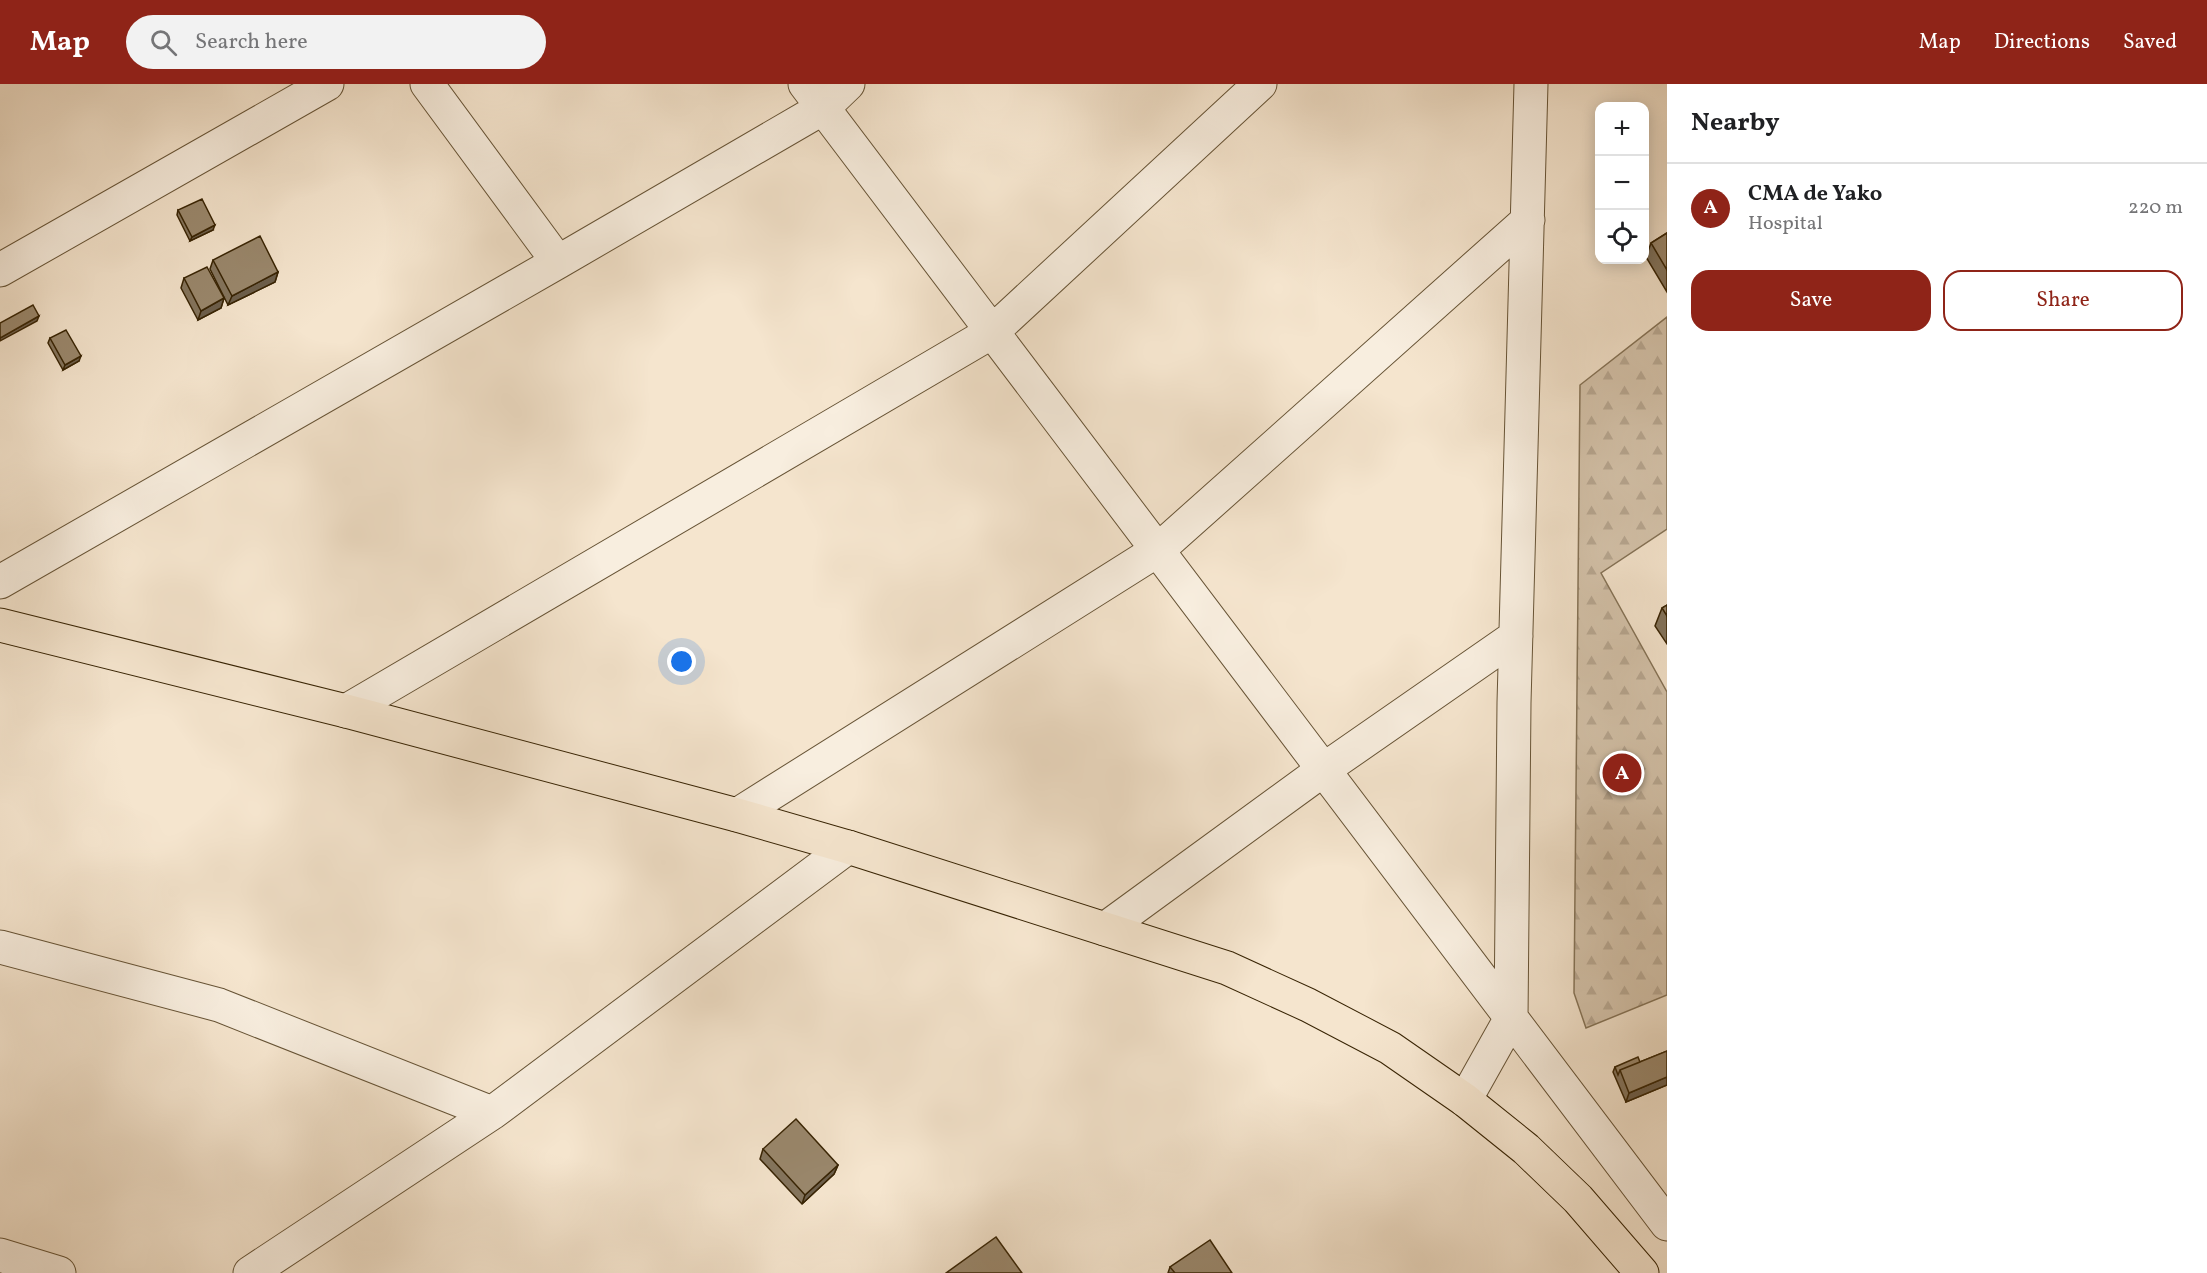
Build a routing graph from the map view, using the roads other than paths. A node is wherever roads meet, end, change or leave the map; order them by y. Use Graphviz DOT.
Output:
graph roads {
  1 [pos="327,84"];
  2 [pos="427,84"];
  3 [pos="848,84"];
  4 [pos="1260,84"];
  5 [pos="1532,84"];
  6 [pos="814,96"];
  7 [pos="1528,220"];
  8 [pos="558,262"];
  9 [pos="0,270"];
  10 [pos="992,332"];
  11 [pos="1158,550"];
  12 [pos="0,582"];
  13 [pos="0,624"];
  14 [pos="1516,636"];
  15 [pos="346,711"];
  16 [pos="1323,770"];
  17 [pos="737,815"];
  18 [pos="848,847"];
  19 [pos="1105,929"];
  20 [pos="0,947"];
  21 [pos="1511,1018"];
  22 [pos="1465,1100"];
  23 [pos="492,1113"];
  24 [pos="1667,1224"];
  25 [pos="0,1255"];
  26 [pos="59,1273"];
  27 [pos="250,1273"];
  28 [pos="1642,1273"];
  1 -- 9 [label="street"];
  2 -- 8 [label="street"];
  3 -- 6 [label="street"];
  4 -- 10 [label="street"];
  5 -- 7 [label="street"];
  6 -- 8 [label="street"];
  6 -- 10 [label="street"];
  7 -- 11 [label="street"];
  7 -- 14 [label="street"];
  8 -- 12 [label="street"];
  10 -- 11 [label="street"];
  10 -- 15 [label="street"];
  11 -- 16 [label="street"];
  11 -- 17 [label="street"];
  13 -- 15 [label="main road"];
  14 -- 16 [label="street"];
  14 -- 21 [label="street"];
  15 -- 17 [label="main road"];
  16 -- 19 [label="street"];
  16 -- 21 [label="street"];
  17 -- 18 [label="main road"];
  18 -- 19 [label="main road"];
  18 -- 23 [label="street"];
  19 -- 22 [label="main road"];
  20 -- 23 [label="street"];
  21 -- 22 [label="street"];
  21 -- 24 [label="street"];
  22 -- 28 [label="main road"];
  23 -- 27 [label="street"];
  25 -- 26 [label="street"];
}
